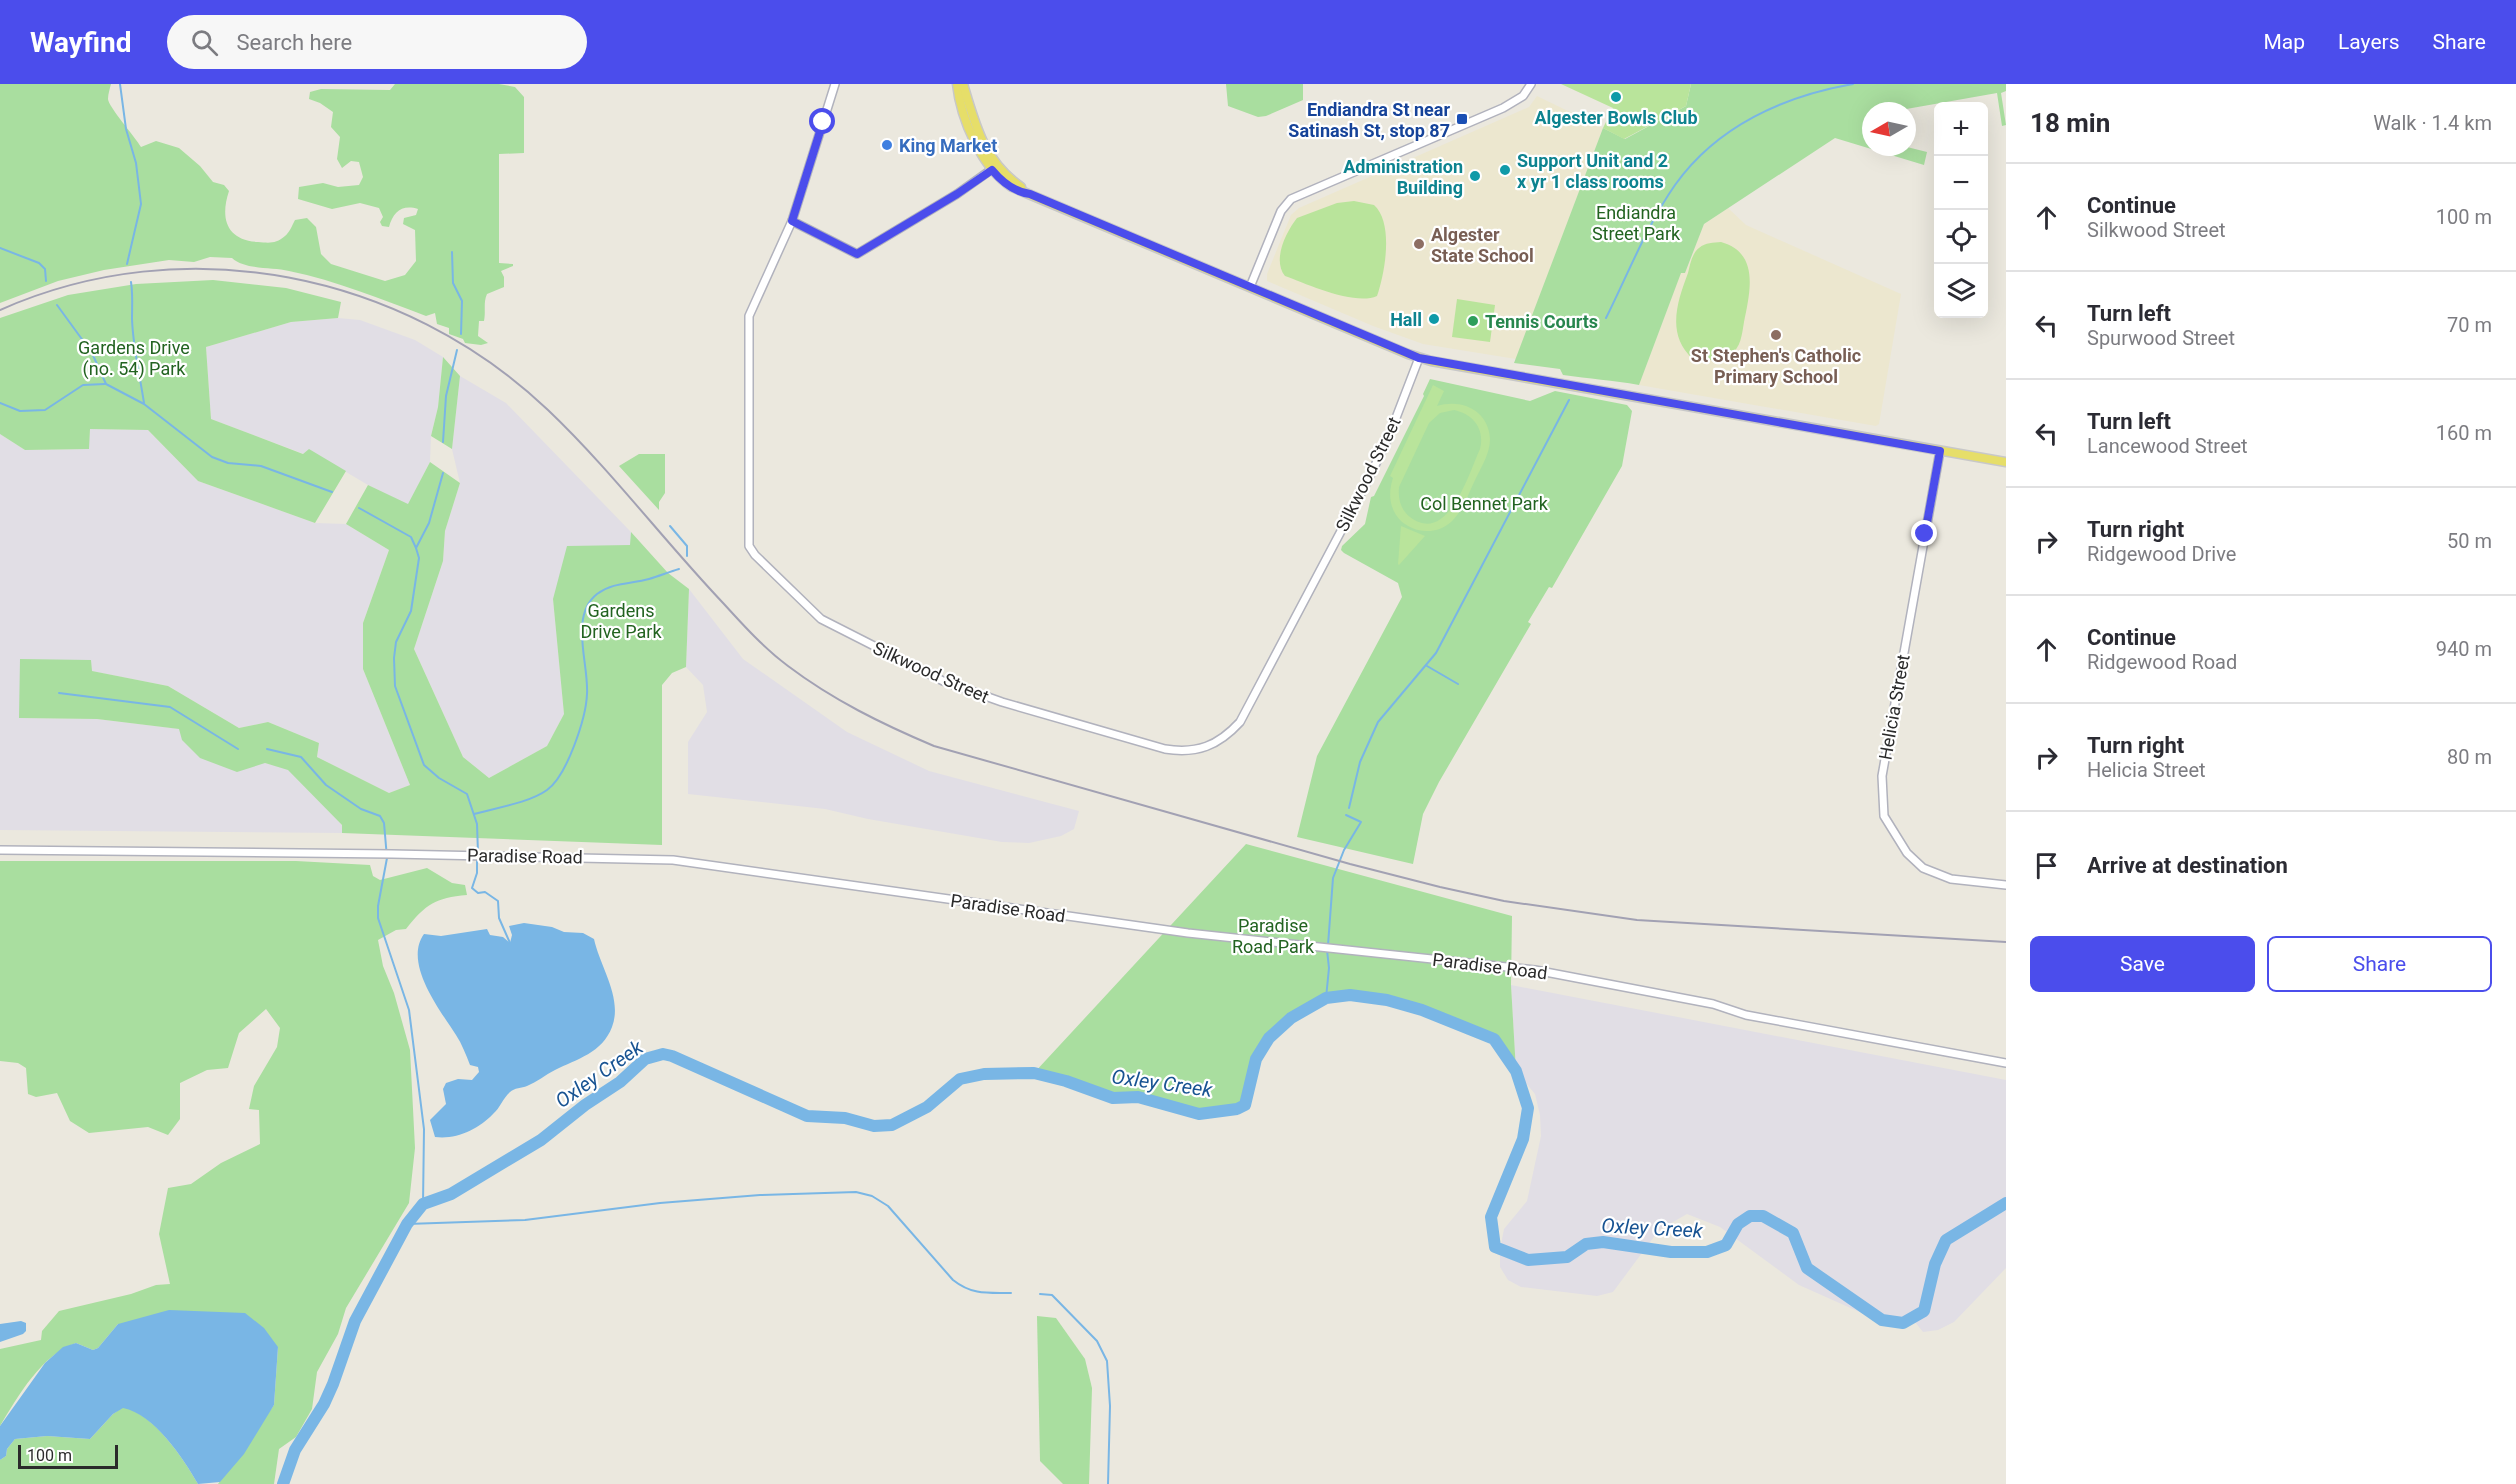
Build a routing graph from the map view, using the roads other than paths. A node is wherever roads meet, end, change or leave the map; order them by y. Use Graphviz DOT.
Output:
graph roads {
  1 [pos="836,84"];
  2 [pos="957,84"];
  3 [pos="963,84"];
  4 [pos="1531,84"];
  5 [pos="994,168"];
  6 [pos="792,221"];
  7 [pos="1250,287"];
  8 [pos="1419,358"];
  9 [pos="1940,451"];
  10 [pos="2006,462"];
  11 [pos="0,850"];
  12 [pos="2006,885"];
  13 [pos="2006,1063"];
  1 -- 6 [label="street, Silkwood Street"];
  2 -- 5 [label="main road"];
  3 -- 5 [label="main road"];
  4 -- 7 [label="street"];
  5 -- 6 [label="street"];
  5 -- 7 [label="main road"];
  6 -- 8 [label="street, Silkwood Street"];
  7 -- 8 [label="main road"];
  8 -- 9 [label="main road"];
  9 -- 10 [label="main road"];
  9 -- 12 [label="street, Helicia Street"];
  11 -- 13 [label="street, Paradise Road"];
}
